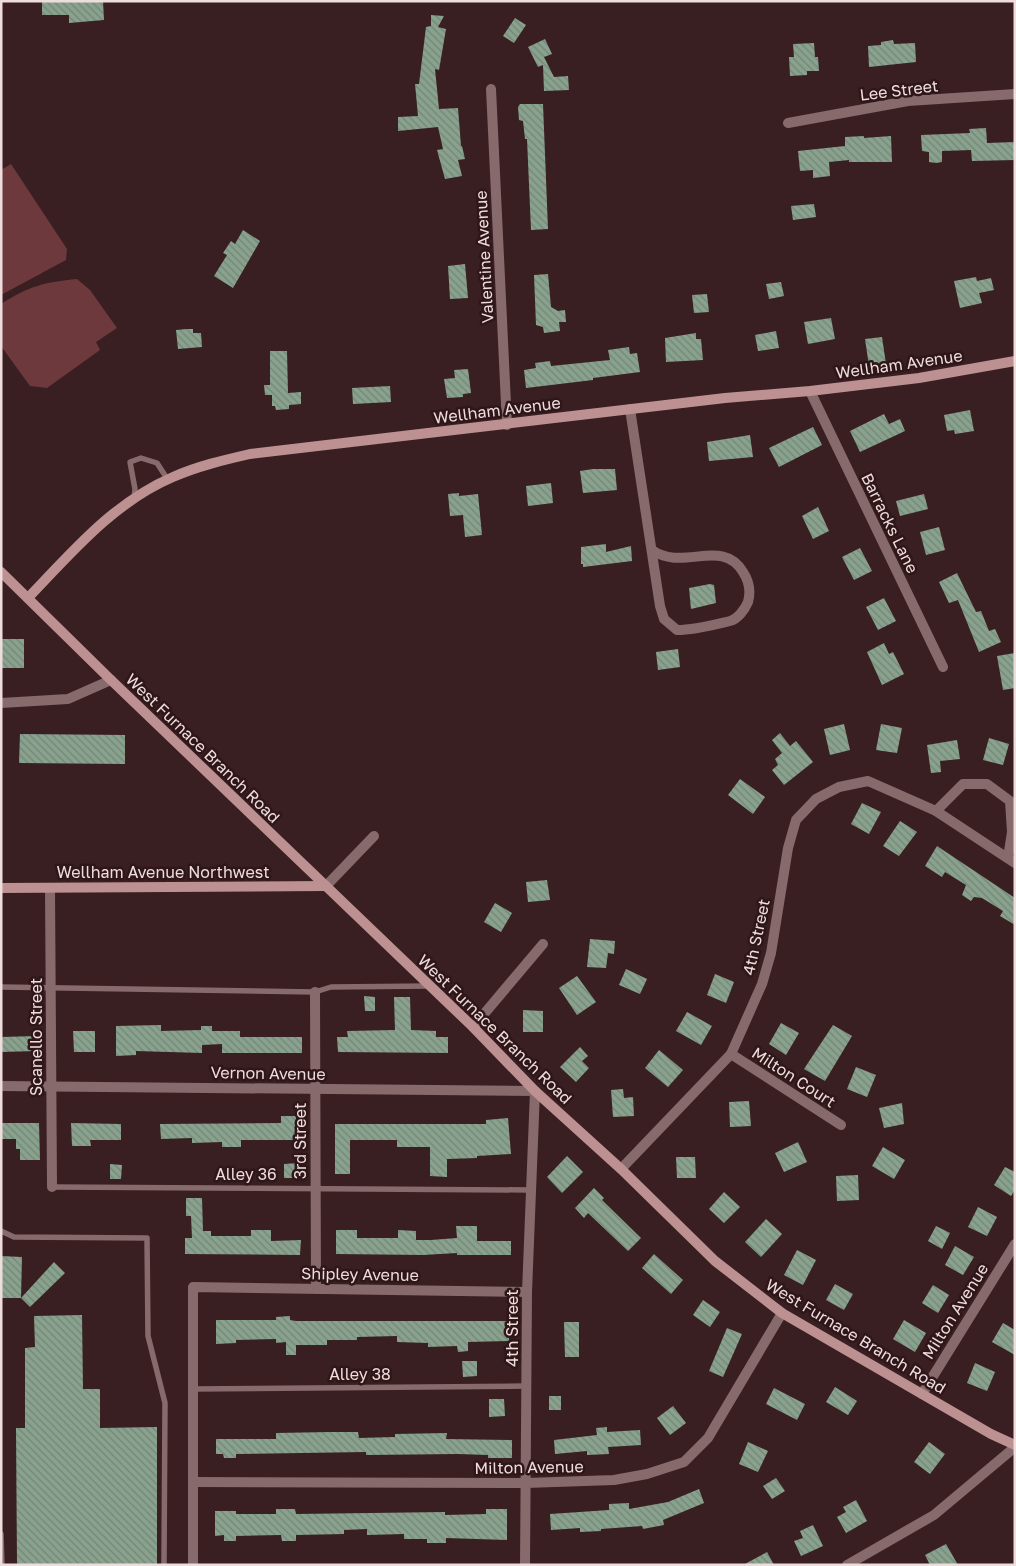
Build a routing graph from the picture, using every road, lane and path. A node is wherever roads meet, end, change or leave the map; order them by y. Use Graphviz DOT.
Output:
graph roads {
  1 [pos="491,89"];
  2 [pos="1015,94"];
  3 [pos="788,123"];
  4 [pos="1015,361"];
  5 [pos="810,392"];
  6 [pos="630,409"];
  7 [pos="506,424"];
  8 [pos="168,480"];
  9 [pos="134,499"];
  10 [pos="652,550"];
  11 [pos="1,572"];
  12 [pos="28,598"];
  13 [pos="943,667"];
  14 [pos="111,680"];
  15 [pos="1,703"];
  16 [pos="936,811"];
  17 [pos="374,836"];
  18 [pos="1011,861"];
  19 [pos="326,886"];
  20 [pos="1,888"];
  21 [pos="50,888"];
  22 [pos="543,944"];
  23 [pos="430,986"];
  24 [pos="1,987"];
  25 [pos="51,988"];
  26 [pos="315,992"];
  27 [pos="473,1027"];
  28 [pos="731,1054"];
  29 [pos="1,1086"];
  30 [pos="52,1086"];
  31 [pos="315,1089"];
  32 [pos="535,1091"];
  33 [pos="841,1125"];
  34 [pos="621,1169"];
  35 [pos="52,1186"];
  36 [pos="315,1188"];
  37 [pos="529,1190"];
  38 [pos="1,1231"];
  39 [pos="1015,1244"];
  40 [pos="316,1289"];
  41 [pos="526,1292"];
  42 [pos="782,1313"];
  43 [pos="528,1386"];
  44 [pos="193,1389"];
  45 [pos="922,1394"];
  46 [pos="1015,1446"];
  47 [pos="193,1482"];
  48 [pos="526,1483"];
  49 [pos="1,1534"];
  50 [pos="2,1565"];
  51 [pos="164,1565"];
  52 [pos="193,1565"];
  53 [pos="525,1565"];
  54 [pos="847,1565"];
  1 -- 7 [label="street, Valentine Avenue"];
  2 -- 3 [label="street, Lee Street"];
  4 -- 5 [label="street, Wellham Avenue"];
  5 -- 6 [label="street, Wellham Avenue"];
  5 -- 13 [label="street, Barracks Lane"];
  6 -- 7 [label="street, Wellham Avenue"];
  6 -- 10 [label="street"];
  7 -- 8 [label="street, Wellham Avenue"];
  8 -- 9 [label="street, Wellham Avenue"];
  8 -- 9 [label="lane"];
  9 -- 12 [label="street, Wellham Avenue"];
  10 -- 10 [label="street"];
  11 -- 12 [label="street, West Furnace Branch Road"];
  12 -- 14 [label="street, West Furnace Branch Road"];
  14 -- 15 [label="street"];
  14 -- 19 [label="street, West Furnace Branch Road"];
  16 -- 18 [label="street, 4th Street"];
  16 -- 18 [label="street"];
  16 -- 28 [label="street, 4th Street"];
  17 -- 19 [label="street"];
  19 -- 21 [label="street, Wellham Avenue Northwest"];
  19 -- 23 [label="street, West Furnace Branch Road"];
  20 -- 21 [label="street, Wellham Avenue Northwest"];
  21 -- 25 [label="street, Scanello Street"];
  22 -- 27 [label="street"];
  23 -- 26 [label="lane"];
  23 -- 27 [label="street, West Furnace Branch Road"];
  24 -- 25 [label="lane"];
  25 -- 26 [label="lane"];
  25 -- 30 [label="street, Scanello Street"];
  26 -- 31 [label="street, 3rd Street"];
  27 -- 32 [label="street, West Furnace Branch Road"];
  28 -- 33 [label="street, Milton Court"];
  28 -- 34 [label="street, 4th Street"];
  29 -- 30 [label="street, Vernon Avenue"];
  30 -- 31 [label="street, Vernon Avenue"];
  30 -- 35 [label="street, Scanello Street"];
  31 -- 32 [label="street, Vernon Avenue"];
  31 -- 36 [label="street, 3rd Street"];
  32 -- 34 [label="street, West Furnace Branch Road"];
  32 -- 37 [label="street, 4th Street"];
  34 -- 42 [label="street, West Furnace Branch Road"];
  35 -- 36 [label="lane, Alley 36"];
  36 -- 37 [label="lane, Alley 36"];
  36 -- 40 [label="street, 3rd Street"];
  37 -- 41 [label="street, 4th Street"];
  38 -- 51 [label="lane"];
  39 -- 45 [label="street, Milton Avenue"];
  40 -- 41 [label="street, Shipley Avenue"];
  40 -- 44 [label="street, Shipley Avenue"];
  41 -- 43 [label="street, 4th Street"];
  42 -- 45 [label="street, West Furnace Branch Road"];
  42 -- 48 [label="street, Milton Avenue"];
  43 -- 44 [label="lane, Alley 38"];
  43 -- 48 [label="street, 4th Street"];
  44 -- 47 [label="street"];
  45 -- 46 [label="street, West Furnace Branch Road"];
  46 -- 54 [label="street"];
  47 -- 48 [label="street, Milton Avenue"];
  47 -- 52 [label="street"];
  48 -- 53 [label="street, 4th Street"];
  49 -- 50 [label="lane"];
}
